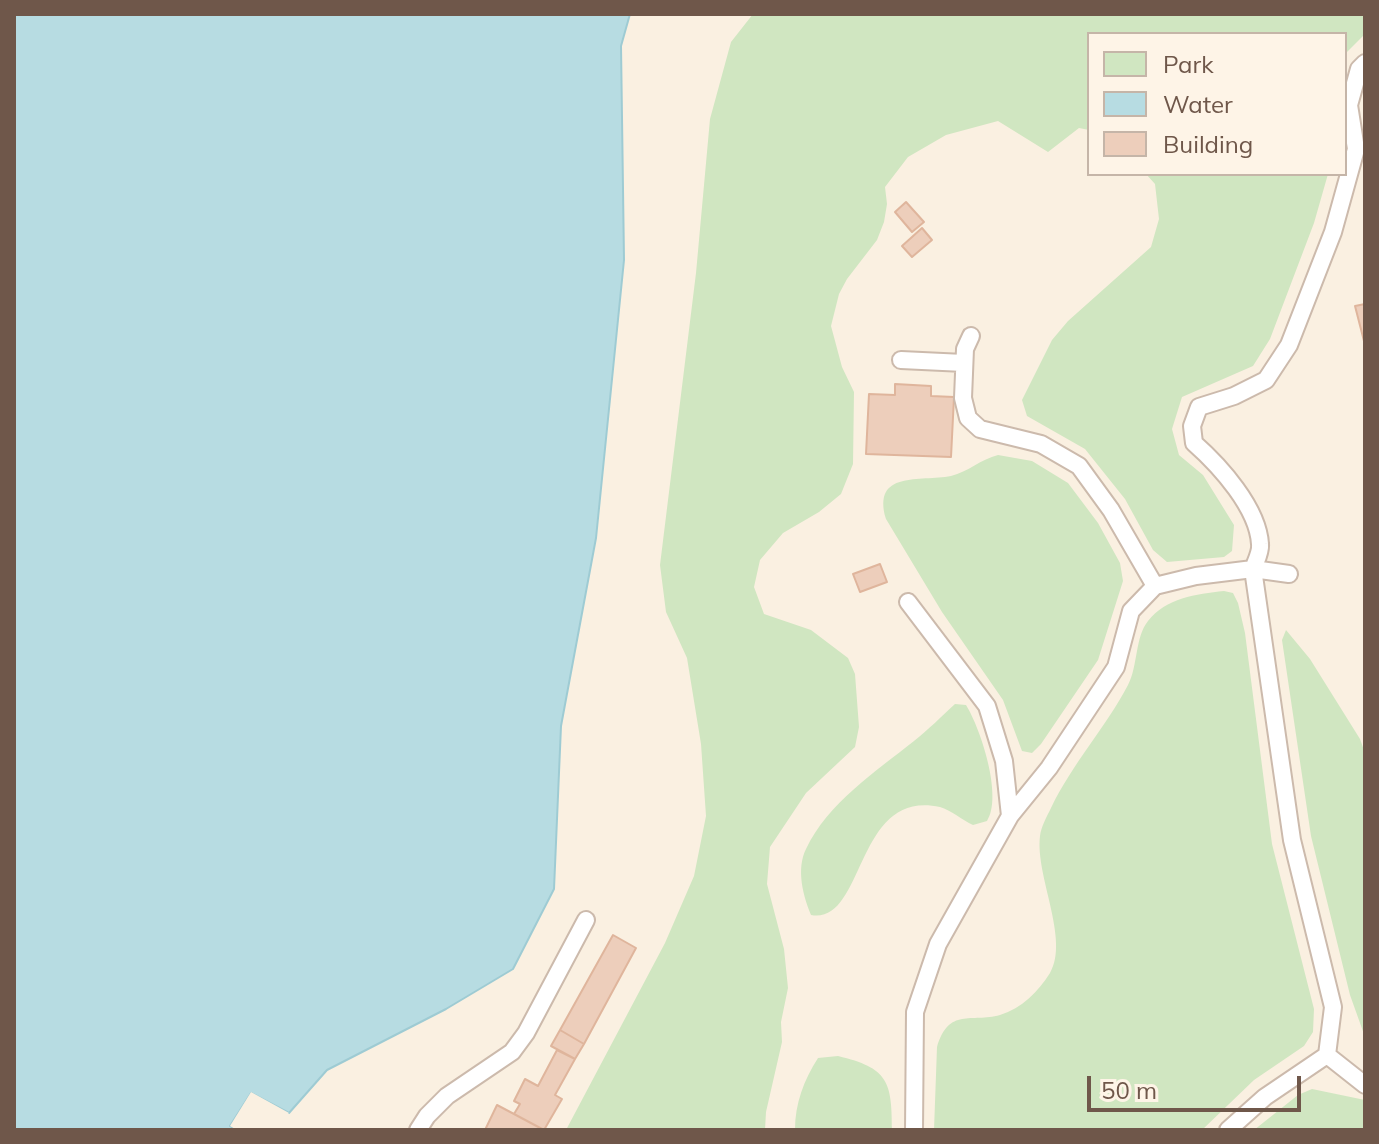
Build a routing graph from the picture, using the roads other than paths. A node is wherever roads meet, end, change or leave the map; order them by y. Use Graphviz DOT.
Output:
graph roads {
  1 [pos="1365,63"];
  2 [pos="971,336"];
  3 [pos="901,360"];
  4 [pos="964,363"];
  5 [pos="1253,569"];
  6 [pos="1289,574"];
  7 [pos="1155,586"];
  8 [pos="908,602"];
  9 [pos="1010,816"];
  10 [pos="586,920"];
  11 [pos="1327,1055"];
  12 [pos="1364,1083"];
  13 [pos="418,1130"];
  14 [pos="914,1130"];
  15 [pos="1228,1130"];
  1 -- 5 [label="lane"];
  2 -- 4 [label="lane"];
  3 -- 4 [label="lane"];
  4 -- 7 [label="lane"];
  5 -- 6 [label="lane"];
  5 -- 7 [label="lane"];
  5 -- 11 [label="lane"];
  7 -- 9 [label="lane"];
  8 -- 9 [label="lane"];
  9 -- 14 [label="lane"];
  10 -- 13 [label="lane"];
  11 -- 12 [label="lane"];
  11 -- 15 [label="lane"];
}
